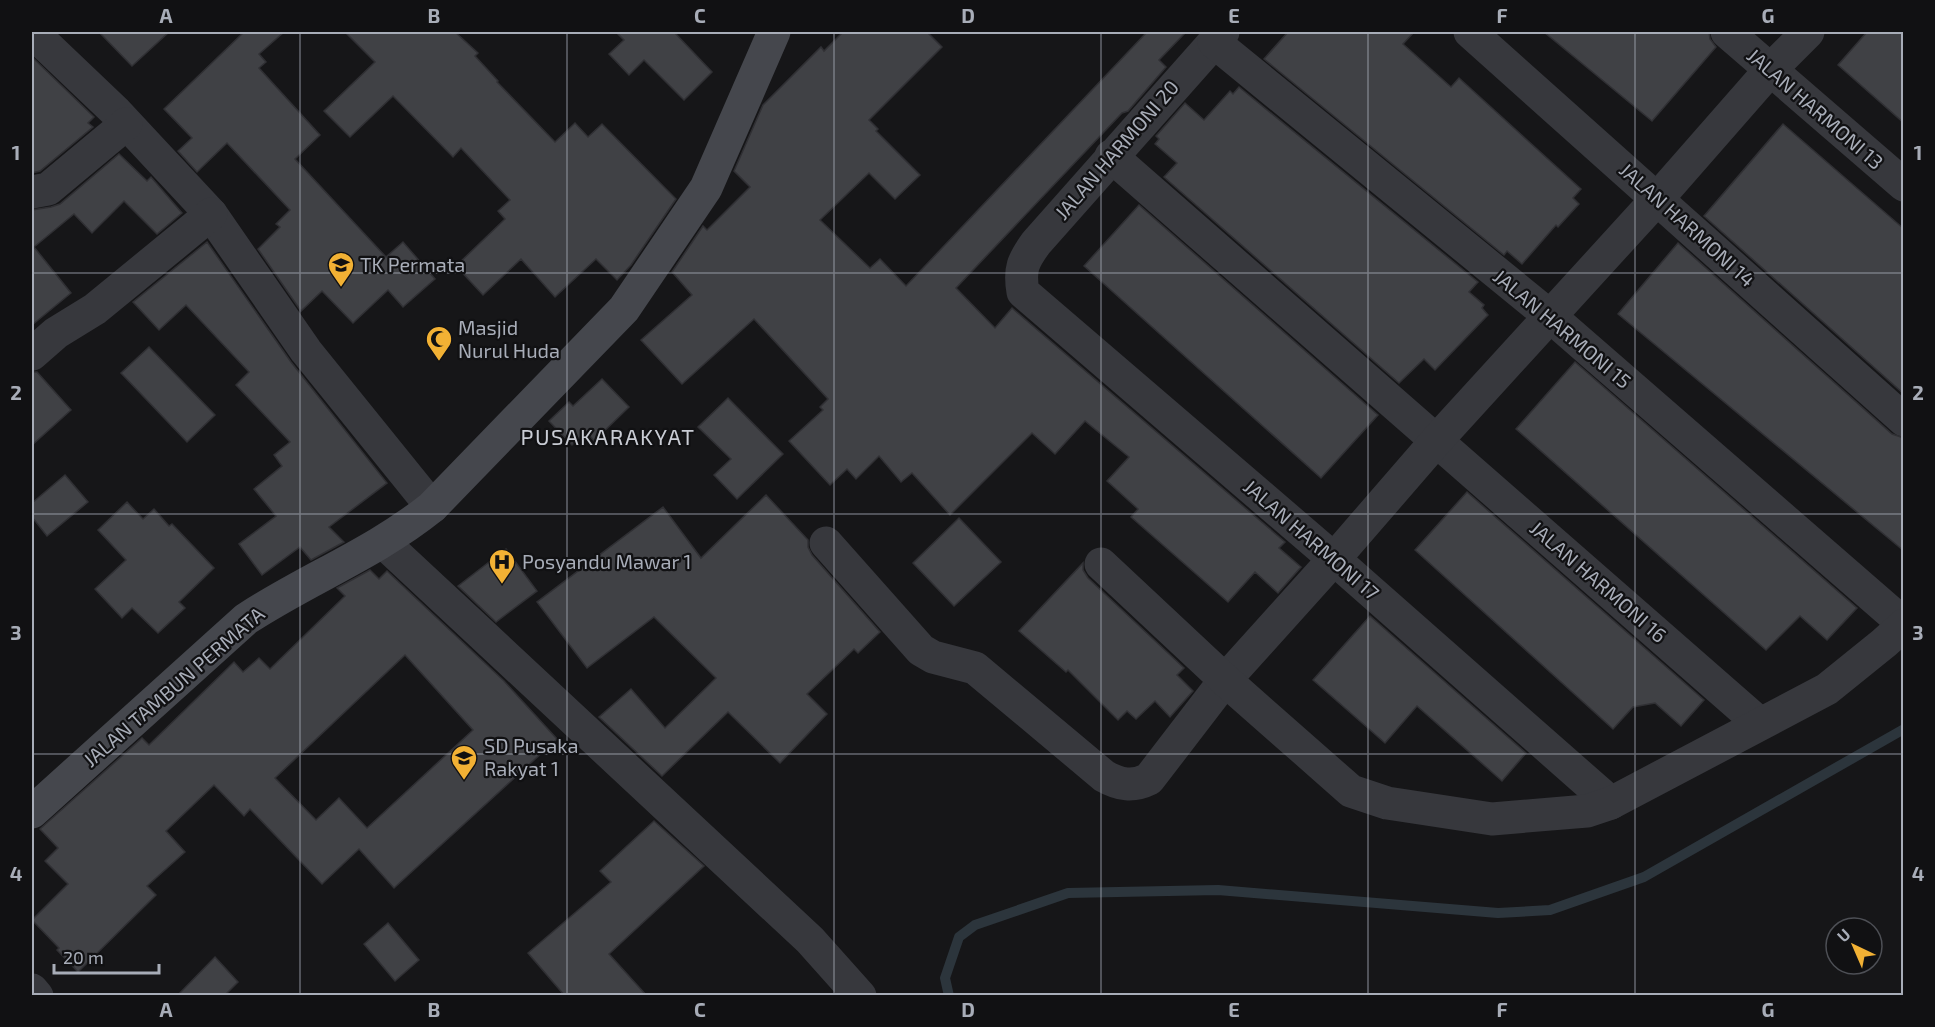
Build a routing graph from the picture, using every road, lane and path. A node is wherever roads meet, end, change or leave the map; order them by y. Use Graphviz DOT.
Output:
graph roads {
  1 [pos="774,32"];
  2 [pos="1470,32"];
  3 [pos="1727,32"];
  4 [pos="1808,32"];
  5 [pos="46,36"];
  6 [pos="1218,37"];
  7 [pos="1770,70"];
  8 [pos="126,124"];
  9 [pos="1110,156"];
  10 [pos="1904,185"];
  11 [pos="32,192"];
  12 [pos="1658,198"];
  13 [pos="211,214"];
  14 [pos="1020,274"];
  15 [pos="1551,317"];
  16 [pos="32,354"];
  17 [pos="1904,420"];
  18 [pos="1437,440"];
  19 [pos="432,507"];
  20 [pos="383,542"];
  21 [pos="826,543"];
  22 [pos="1334,559"];
  23 [pos="1101,564"];
  24 [pos="1904,625"];
  25 [pos="1225,680"];
  26 [pos="1759,723"];
  27 [pos="1611,803"];
  28 [pos="32,812"];
  29 [pos="32,990"];
  30 [pos="37,996"];
  31 [pos="860,996"];
  1 -- 19 [label="street, JALAN TAMBUN PERMATA"];
  2 -- 12 [label="street, JALAN HARMONI 14"];
  3 -- 7 [label="street, JALAN HARMONI 13"];
  4 -- 7 [label="street"];
  5 -- 8 [label="street"];
  6 -- 9 [label="street, JALAN HARMONI 20"];
  6 -- 15 [label="street, JALAN HARMONI 15"];
  7 -- 10 [label="street, JALAN HARMONI 13"];
  7 -- 12 [label="street"];
  8 -- 11 [label="street"];
  8 -- 13 [label="street"];
  9 -- 14 [label="street, JALAN HARMONI 20"];
  9 -- 18 [label="street, JALAN HARMONI 16"];
  12 -- 15 [label="street"];
  12 -- 17 [label="street, JALAN HARMONI 14"];
  13 -- 16 [label="street"];
  13 -- 19 [label="street"];
  14 -- 22 [label="street, JALAN HARMONI 17"];
  15 -- 18 [label="street"];
  15 -- 24 [label="street, JALAN HARMONI 15"];
  18 -- 22 [label="street"];
  18 -- 26 [label="street, JALAN HARMONI 16"];
  19 -- 20 [label="street, JALAN TAMBUN PERMATA"];
  20 -- 28 [label="street, JALAN TAMBUN PERMATA"];
  20 -- 31 [label="street"];
  21 -- 25 [label="street"];
  22 -- 25 [label="street"];
  22 -- 27 [label="street, JALAN HARMONI 17"];
  23 -- 25 [label="street"];
  24 -- 26 [label="street"];
  25 -- 27 [label="street"];
  26 -- 27 [label="street"];
  29 -- 30 [label="street"];
}
